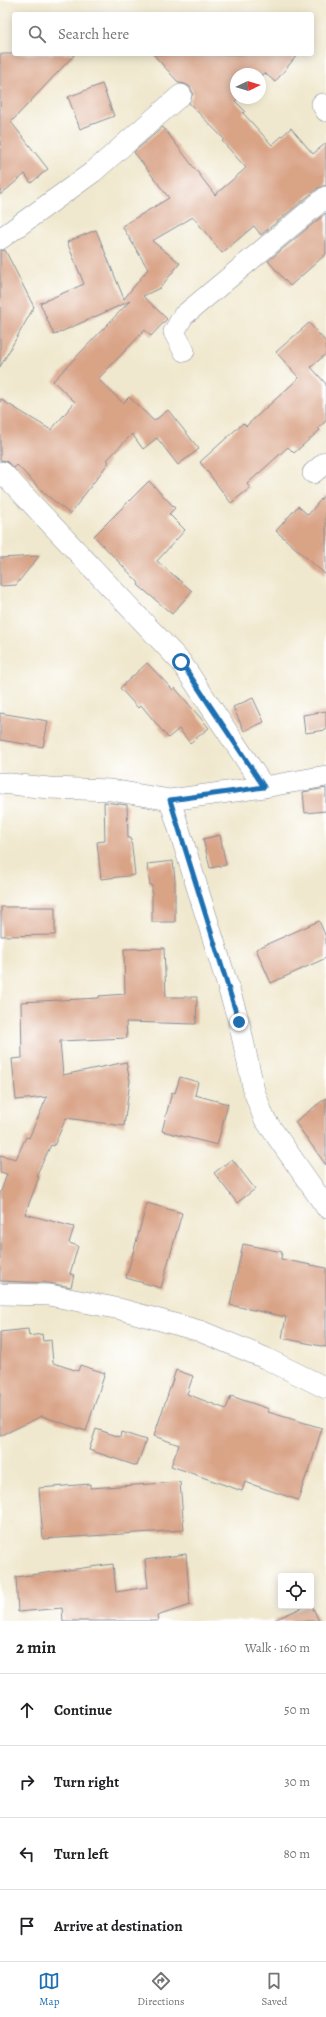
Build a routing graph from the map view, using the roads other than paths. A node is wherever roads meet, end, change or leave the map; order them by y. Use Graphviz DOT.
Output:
graph roads {
  1 [pos="181,95"];
  2 [pos="326,197"];
  3 [pos="0,239"];
  4 [pos="184,351"];
  5 [pos="2,472"];
  6 [pos="326,776"];
  7 [pos="0,783"];
  8 [pos="264,787"];
  9 [pos="170,800"];
  10 [pos="326,1207"];
  11 [pos="0,1294"];
  12 [pos="326,1388"];
  1 -- 3 [label="street"];
  2 -- 4 [label="street"];
  5 -- 8 [label="street"];
  6 -- 8 [label="street"];
  7 -- 9 [label="street"];
  8 -- 9 [label="street"];
  9 -- 10 [label="street"];
  11 -- 12 [label="street"];
}
